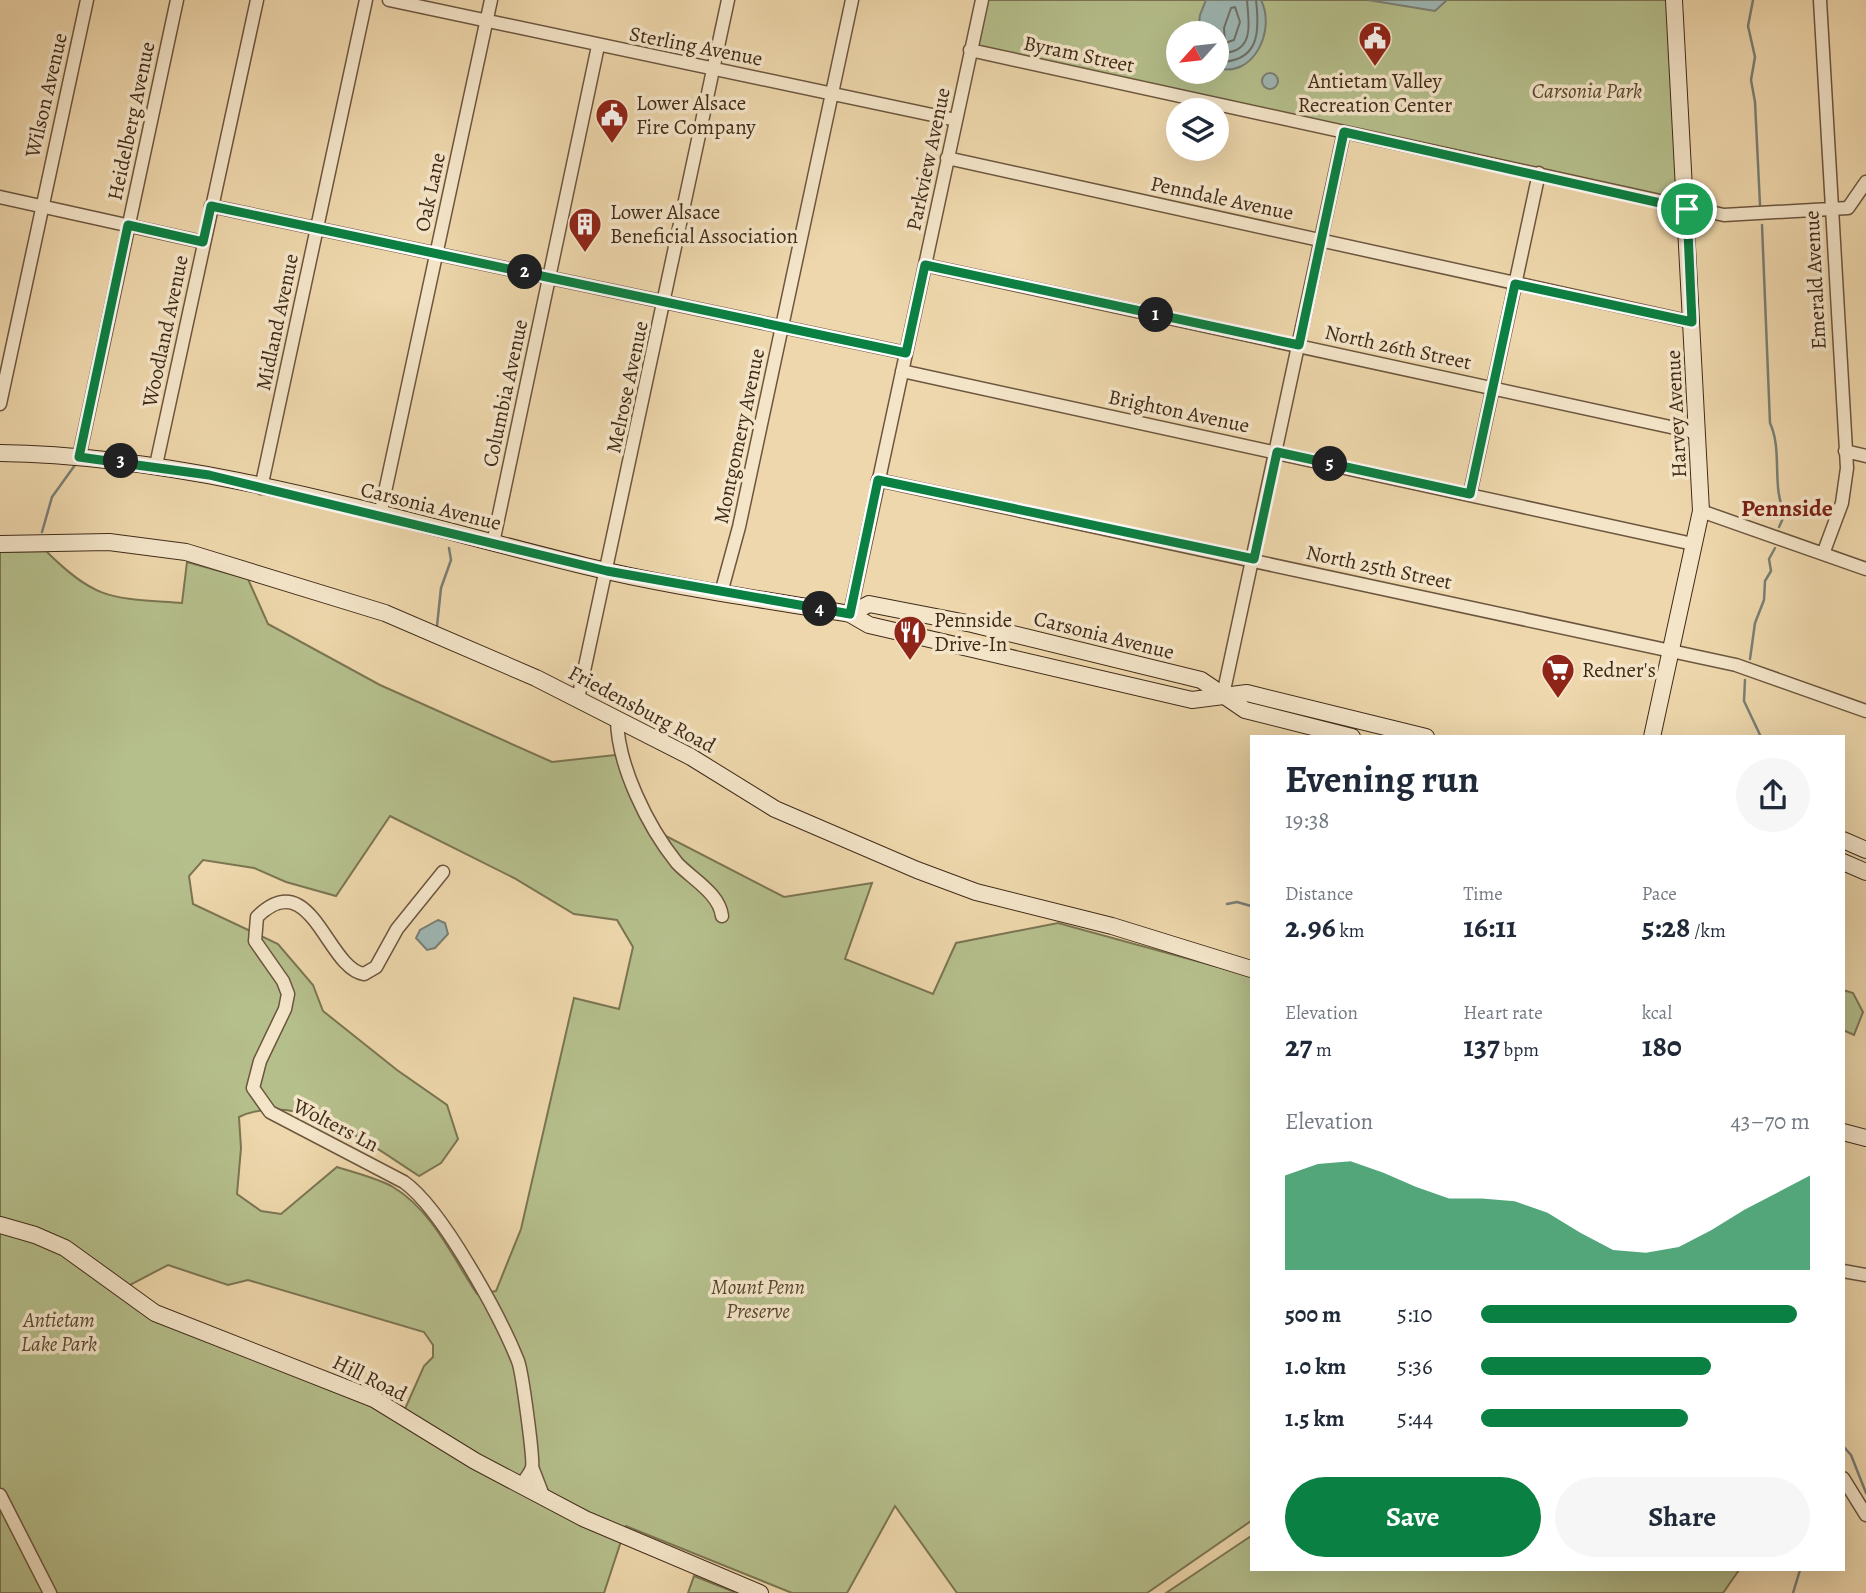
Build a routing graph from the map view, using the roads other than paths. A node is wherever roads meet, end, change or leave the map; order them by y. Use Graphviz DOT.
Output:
graph roads {
  1 [pos="87,0"];
  2 [pos="177,0"];
  3 [pos="257,0"];
  4 [pos="366,0"];
  5 [pos="389,0"];
  6 [pos="491,0"];
  7 [pos="728,0"];
  8 [pos="852,0"];
  9 [pos="982,0"];
  10 [pos="1674,0"];
  11 [pos="1821,0"];
  12 [pos="486,21"];
  13 [pos="598,46"];
  14 [pos="970,50"];
  15 [pos="715,69"];
  16 [pos="832,94"];
  17 [pos="956,120"];
  18 [pos="1344,132"];
  19 [pos="947,158"];
  20 [pos="1539,173"];
  21 [pos="1866,182"];
  22 [pos="0,197"];
  23 [pos="41,206"];
  24 [pos="211,206"];
  25 [pos="1687,209"];
  26 [pos="1830,209"];
  27 [pos="128,225"];
  28 [pos="316,228"];
  29 [pos="1322,239"];
  30 [pos="203,242"];
  31 [pos="436,254"];
  32 [pos="925,265"];
  33 [pos="550,277"];
  34 [pos="1515,284"];
  35 [pos="665,302"];
  36 [pos="1692,322"];
  37 [pos="782,326"];
  38 [pos="1299,345"];
  39 [pos="906,353"];
  40 [pos="902,372"];
  41 [pos="1493,387"];
  42 [pos="0,404"];
  43 [pos="1698,433"];
  44 [pos="1845,451"];
  45 [pos="1277,452"];
  46 [pos="0,453"];
  47 [pos="1866,456"];
  48 [pos="79,457"];
  49 [pos="156,465"];
  50 [pos="878,480"];
  51 [pos="261,488"];
  52 [pos="1470,494"];
  53 [pos="1701,511"];
  54 [pos="380,515"];
  55 [pos="493,542"];
  56 [pos="0,544"];
  57 [pos="1693,544"];
  58 [pos="1823,554"];
  59 [pos="1254,559"];
  60 [pos="1866,569"];
  61 [pos="607,571"];
  62 [pos="721,593"];
  63 [pos="850,614"];
  64 [pos="1669,651"];
  65 [pos="1223,695"];
  66 [pos="578,699"];
  67 [pos="1866,711"];
  68 [pos="617,718"];
  69 [pos="1344,735"];
  70 [pos="1418,735"];
  71 [pos="1652,735"];
  72 [pos="1845,841"];
  73 [pos="1866,850"];
  74 [pos="1845,863"];
  75 [pos="443,872"];
  76 [pos="1866,872"];
  77 [pos="722,916"];
  78 [pos="1250,969"];
  79 [pos="1845,1133"];
  80 [pos="1866,1138"];
  81 [pos="0,1225"];
  82 [pos="1845,1270"];
  83 [pos="1866,1275"];
  84 [pos="532,1467"];
  85 [pos="1845,1481"];
  86 [pos="520,1486"];
  87 [pos="0,1495"];
  88 [pos="544,1498"];
  89 [pos="1866,1515"];
  90 [pos="50,1593"];
  91 [pos="760,1593"];
  1 -- 23 [label="street, Wilson Avenue"];
  2 -- 27 [label="street, Heidelberg Avenue"];
  3 -- 24 [label="street, Woodland Avenue"];
  4 -- 28 [label="street, Midland Avenue"];
  5 -- 12 [label="street, Sterling Avenue"];
  6 -- 12 [label="street, Oak Lane"];
  7 -- 15 [label="street, Melrose Avenue"];
  8 -- 16 [label="street, Montgomery Avenue"];
  9 -- 14 [label="street, Parkview Avenue"];
  10 -- 25 [label="street, Harvey Avenue"];
  11 -- 26 [label="street, Emerald Avenue"];
  12 -- 13 [label="street, Sterling Avenue"];
  12 -- 31 [label="street, Oak Lane"];
  13 -- 15 [label="street, Sterling Avenue"];
  13 -- 33 [label="street, Columbia Avenue"];
  14 -- 17 [label="street, Parkview Avenue"];
  14 -- 18 [label="street, Byram Street"];
  15 -- 16 [label="street, Sterling Avenue"];
  15 -- 35 [label="street, Melrose Avenue"];
  16 -- 17 [label="street, Sterling Avenue"];
  16 -- 37 [label="street, Montgomery Avenue"];
  17 -- 19 [label="street, Parkview Avenue"];
  18 -- 20 [label="street, Byram Street"];
  18 -- 29 [label="street"];
  19 -- 29 [label="street, Penndale Avenue"];
  19 -- 32 [label="street, Parkview Avenue"];
  20 -- 25 [label="street, Byram Street"];
  20 -- 34 [label="street"];
  21 -- 26 [label="street, Byram Street"];
  22 -- 23 [label="street"];
  23 -- 27 [label="street"];
  23 -- 42 [label="street, Wilson Avenue"];
  24 -- 28 [label="street"];
  24 -- 30 [label="street, Woodland Avenue"];
  25 -- 26 [label="street, Byram Street"];
  25 -- 36 [label="street, Harvey Avenue"];
  26 -- 44 [label="street, Emerald Avenue"];
  27 -- 30 [label="street"];
  27 -- 48 [label="street, Heidelberg Avenue"];
  28 -- 31 [label="street"];
  28 -- 51 [label="street, Midland Avenue"];
  29 -- 34 [label="street, Penndale Avenue"];
  29 -- 38 [label="street"];
  30 -- 49 [label="street, Woodland Avenue"];
  31 -- 33 [label="street"];
  31 -- 54 [label="street, Oak Lane"];
  32 -- 38 [label="street, North 26th Street"];
  32 -- 39 [label="street, Parkview Avenue"];
  33 -- 35 [label="street"];
  33 -- 55 [label="street, Columbia Avenue"];
  34 -- 36 [label="street, Penndale Avenue"];
  34 -- 41 [label="street"];
  35 -- 37 [label="street"];
  35 -- 61 [label="street, Melrose Avenue"];
  36 -- 43 [label="street, Harvey Avenue"];
  37 -- 39 [label="street"];
  37 -- 62 [label="street, Montgomery Avenue"];
  38 -- 41 [label="street, North 26th Street"];
  38 -- 45 [label="street"];
  39 -- 40 [label="street, Parkview Avenue"];
  40 -- 45 [label="street, Brighton Avenue"];
  40 -- 50 [label="street, Parkview Avenue"];
  41 -- 43 [label="street, North 26th Street"];
  41 -- 52 [label="street"];
  43 -- 53 [label="street, Harvey Avenue"];
  44 -- 47 [label="street"];
  44 -- 58 [label="street, Emerald Avenue"];
  45 -- 52 [label="street, Brighton Avenue"];
  45 -- 59 [label="street"];
  46 -- 48 [label="street, Carsonia Avenue"];
  48 -- 49 [label="street, Carsonia Avenue"];
  49 -- 51 [label="street, Carsonia Avenue"];
  50 -- 59 [label="street, North 25th Street"];
  50 -- 63 [label="street, Parkview Avenue"];
  51 -- 54 [label="street, Carsonia Avenue"];
  52 -- 57 [label="street, Brighton Avenue"];
  53 -- 57 [label="street, Harvey Avenue"];
  53 -- 58 [label="street"];
  54 -- 55 [label="street, Carsonia Avenue"];
  55 -- 61 [label="street, Carsonia Avenue"];
  56 -- 66 [label="street, Friedensburg Road"];
  57 -- 64 [label="street, Harvey Avenue"];
  58 -- 60 [label="street"];
  59 -- 64 [label="street, North 25th Street"];
  59 -- 65 [label="street"];
  61 -- 62 [label="street, Carsonia Avenue"];
  61 -- 66 [label="street, Melrose Avenue"];
  62 -- 63 [label="street, Carsonia Avenue"];
  63 -- 65 [label="street, Carsonia Avenue"];
  63 -- 65 [label="street, Carsonia Avenue"];
  64 -- 67 [label="street, North 25th Street"];
  64 -- 71 [label="street, Harvey Avenue"];
  65 -- 69 [label="street, Carsonia Avenue"];
  65 -- 70 [label="street, Carsonia Avenue"];
  66 -- 68 [label="street, Friedensburg Road"];
  68 -- 77 [label="street"];
  68 -- 78 [label="street, Friedensburg Road"];
  72 -- 73 [label="street"];
  74 -- 76 [label="street"];
  75 -- 84 [label="street, Wolters Ln"];
  79 -- 80 [label="street"];
  81 -- 86 [label="street, Hill Road"];
  82 -- 83 [label="street"];
  84 -- 86 [label="street"];
  84 -- 88 [label="street"];
  85 -- 89 [label="street"];
  86 -- 88 [label="street, Hill Road"];
  87 -- 90 [label="street"];
  88 -- 91 [label="street, Hill Road"];
}
